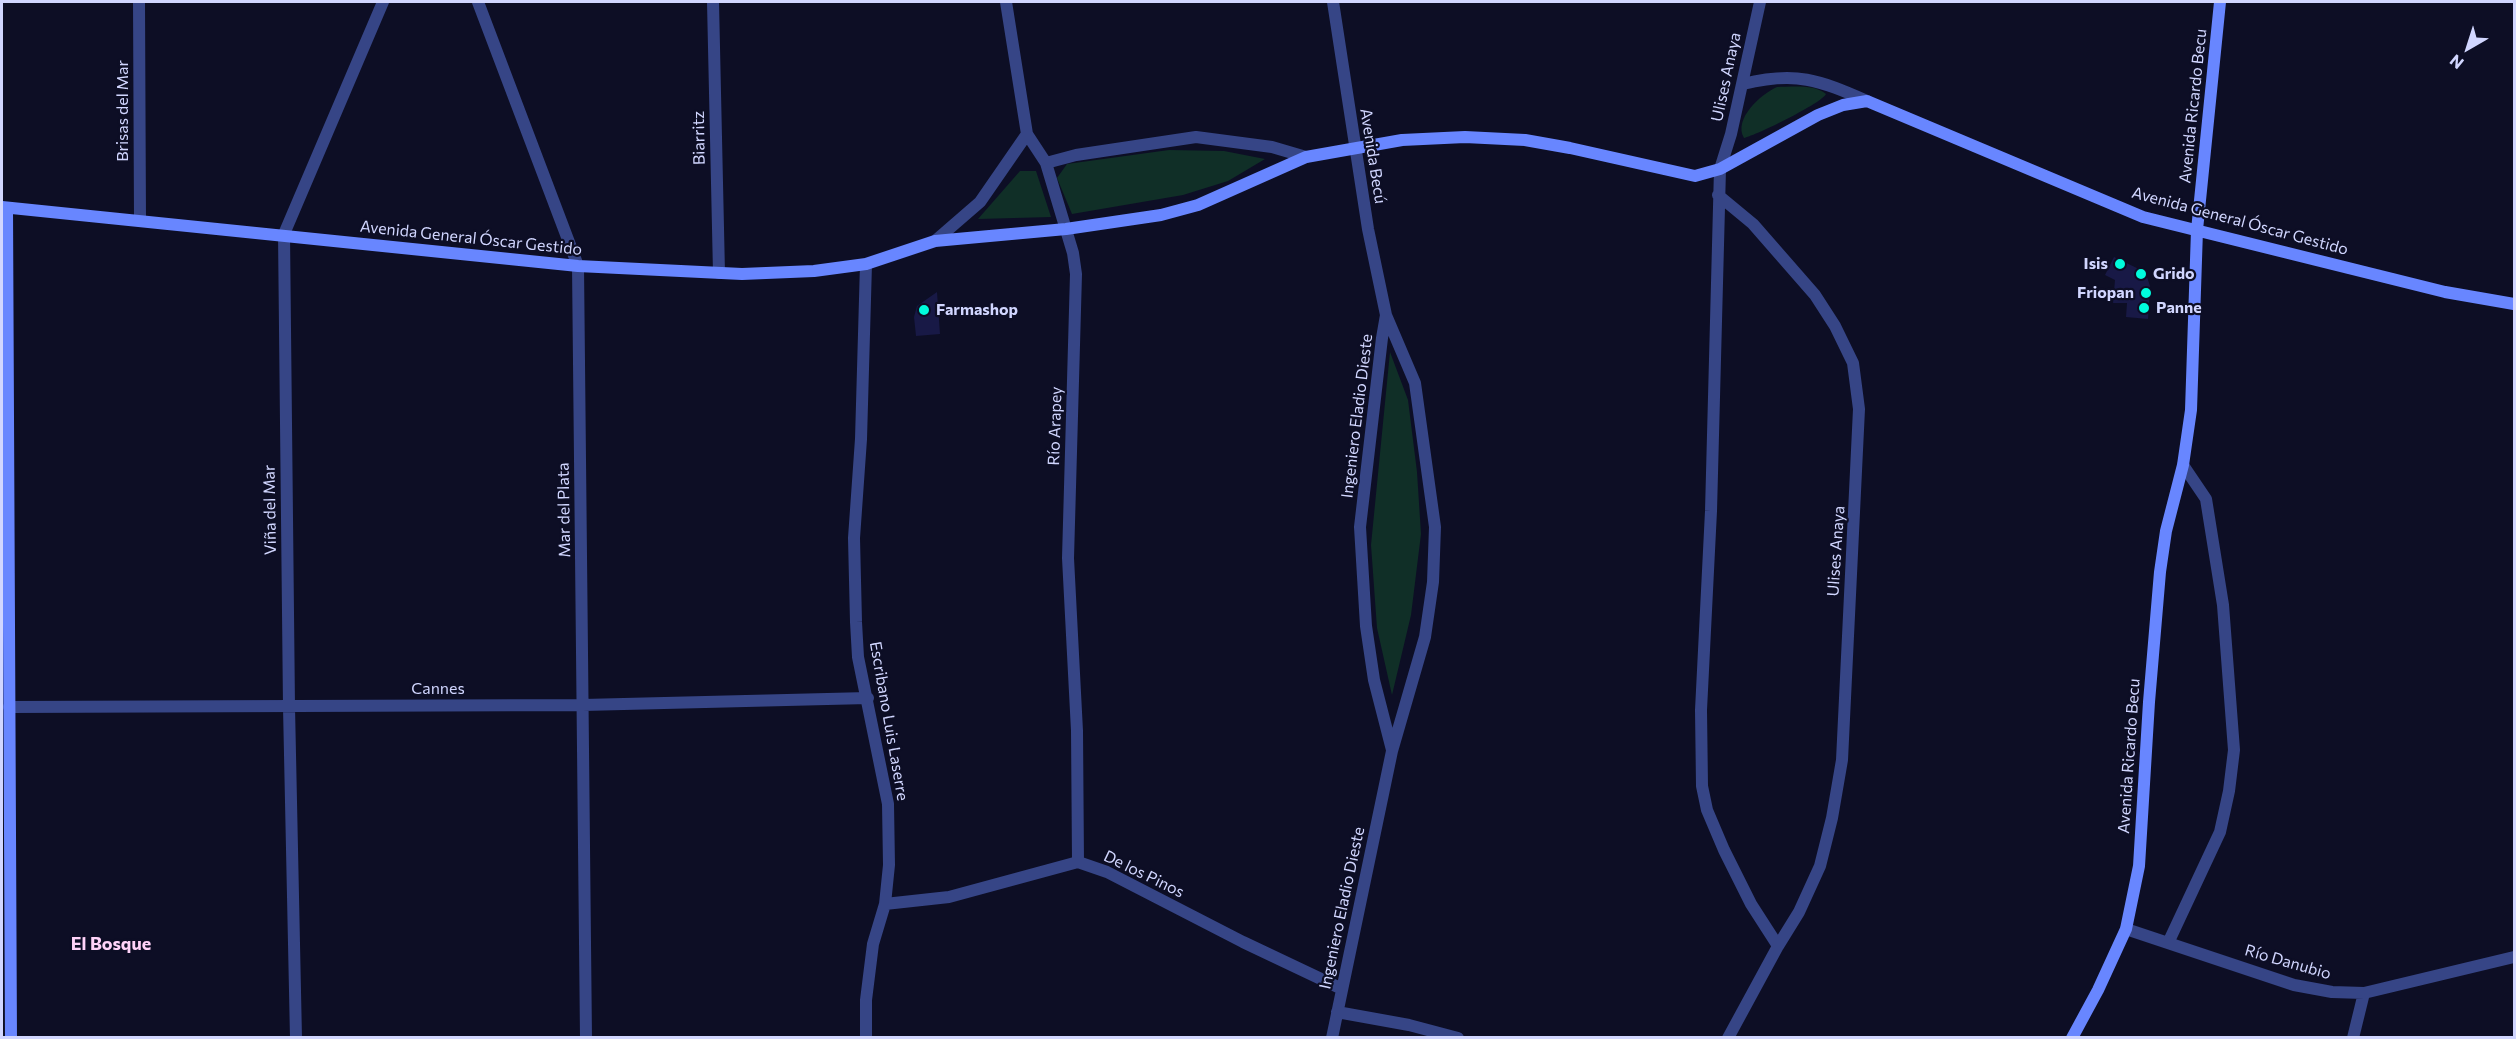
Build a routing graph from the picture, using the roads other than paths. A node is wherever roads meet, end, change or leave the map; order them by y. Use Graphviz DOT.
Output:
graph roads {
  1 [pos="139,2"];
  2 [pos="383,2"];
  3 [pos="478,2"];
  4 [pos="713,2"];
  5 [pos="1006,2"];
  6 [pos="1333,2"];
  7 [pos="1760,2"];
  8 [pos="2220,2"];
  9 [pos="1743,84"];
  10 [pos="1867,100"];
  11 [pos="1027,134"];
  12 [pos="1354,148"];
  13 [pos="1306,157"];
  14 [pos="1046,163"];
  15 [pos="1720,169"];
  16 [pos="1718,195"];
  17 [pos="4,208"];
  18 [pos="140,220"];
  19 [pos="1066,230"];
  20 [pos="2197,230"];
  21 [pos="284,234"];
  22 [pos="935,241"];
  23 [pos="866,264"];
  24 [pos="578,266"];
  25 [pos="718,273"];
  26 [pos="2514,304"];
  27 [pos="1386,315"];
  28 [pos="2183,465"];
  29 [pos="5,518"];
  30 [pos="868,698"];
  31 [pos="583,705"];
  32 [pos="9,707"];
  33 [pos="289,707"];
  34 [pos="1392,751"];
  35 [pos="6,752"];
  36 [pos="1078,862"];
  37 [pos="885,904"];
  38 [pos="2126,928"];
  39 [pos="2169,941"];
  40 [pos="1778,945"];
  41 [pos="2514,957"];
  42 [pos="1340,988"];
  43 [pos="2364,993"];
  44 [pos="1337,1012"];
  45 [pos="11,1038"];
  46 [pos="296,1038"];
  47 [pos="586,1038"];
  48 [pos="866,1038"];
  49 [pos="1332,1038"];
  50 [pos="1458,1038"];
  51 [pos="1728,1038"];
  52 [pos="2072,1038"];
  53 [pos="2353,1038"];
  1 -- 18 [label="street, Brisas del Mar"];
  2 -- 21 [label="street, Viña del Mar"];
  3 -- 24 [label="street, Mar del Plata"];
  4 -- 25 [label="street, Biarritz"];
  5 -- 11 [label="street, Río Arapey"];
  6 -- 12 [label="street, Avenida Becú"];
  7 -- 9 [label="street, Ulises Anaya"];
  8 -- 20 [label="street, Avenida Ricardo Becu"];
  9 -- 10 [label="street, Avenida General Óscar Gestido"];
  9 -- 15 [label="street, Ulises Anaya"];
  10 -- 15 [label="street, Avenida General Óscar Gestido"];
  10 -- 20 [label="street, Avenida General Óscar Gestido"];
  11 -- 14 [label="street, Río Arapey"];
  11 -- 22 [label="street, Avenida General Óscar Gestido"];
  12 -- 13 [label="street, Avenida General Óscar Gestido"];
  12 -- 15 [label="street, Avenida General Óscar Gestido"];
  12 -- 27 [label="street, Avenida Becú"];
  13 -- 14 [label="street, Avenida General Óscar Gestido"];
  13 -- 19 [label="street, Avenida General Óscar Gestido"];
  14 -- 19 [label="street, Río Arapey"];
  15 -- 16 [label="street, Ulises Anaya"];
  16 -- 40 [label="street, Ulises Anaya"];
  16 -- 40 [label="street, Ulises Anaya"];
  17 -- 18 [label="street, Avenida General Óscar Gestido"];
  17 -- 29 [label="street"];
  18 -- 21 [label="street, Avenida General Óscar Gestido"];
  19 -- 22 [label="street, Avenida General Óscar Gestido"];
  19 -- 36 [label="street, Río Arapey"];
  20 -- 26 [label="street, Avenida General Óscar Gestido"];
  20 -- 28 [label="street, Avenida Ricardo Becu"];
  21 -- 24 [label="street, Avenida General Óscar Gestido"];
  21 -- 33 [label="street, Viña del Mar"];
  22 -- 23 [label="street, Avenida General Óscar Gestido"];
  23 -- 25 [label="street, Avenida General Óscar Gestido"];
  23 -- 30 [label="street, Escribano Luis Laserre"];
  24 -- 25 [label="street, Avenida General Óscar Gestido"];
  24 -- 31 [label="street, Mar del Plata"];
  27 -- 34 [label="street, Ingeniero Eladio Dieste"];
  27 -- 34 [label="street, Ingeniero Eladio Dieste"];
  28 -- 38 [label="street, Avenida Ricardo Becu"];
  28 -- 39 [label="street"];
  29 -- 32 [label="street"];
  30 -- 31 [label="street, Cannes"];
  30 -- 37 [label="street, Escribano Luis Laserre"];
  31 -- 33 [label="street, Cannes"];
  31 -- 47 [label="street, Mar del Plata"];
  32 -- 33 [label="street, Cannes"];
  32 -- 35 [label="street"];
  33 -- 46 [label="street, Viña del Mar"];
  34 -- 42 [label="street, Ingeniero Eladio Dieste"];
  35 -- 45 [label="street"];
  36 -- 37 [label="street, De los Pinos"];
  36 -- 42 [label="street, De los Pinos"];
  37 -- 48 [label="street, Escribano Luis Laserre"];
  38 -- 39 [label="street, Río Danubio"];
  38 -- 52 [label="street, Avenida Ricardo Becu"];
  39 -- 43 [label="street, Río Danubio"];
  40 -- 51 [label="street, Ulises Anaya"];
  41 -- 43 [label="street, Río Danubio"];
  42 -- 44 [label="street, Ingeniero Eladio Dieste"];
  43 -- 53 [label="street"];
  44 -- 49 [label="street, Ingeniero Eladio Dieste"];
  44 -- 50 [label="street"];
}
